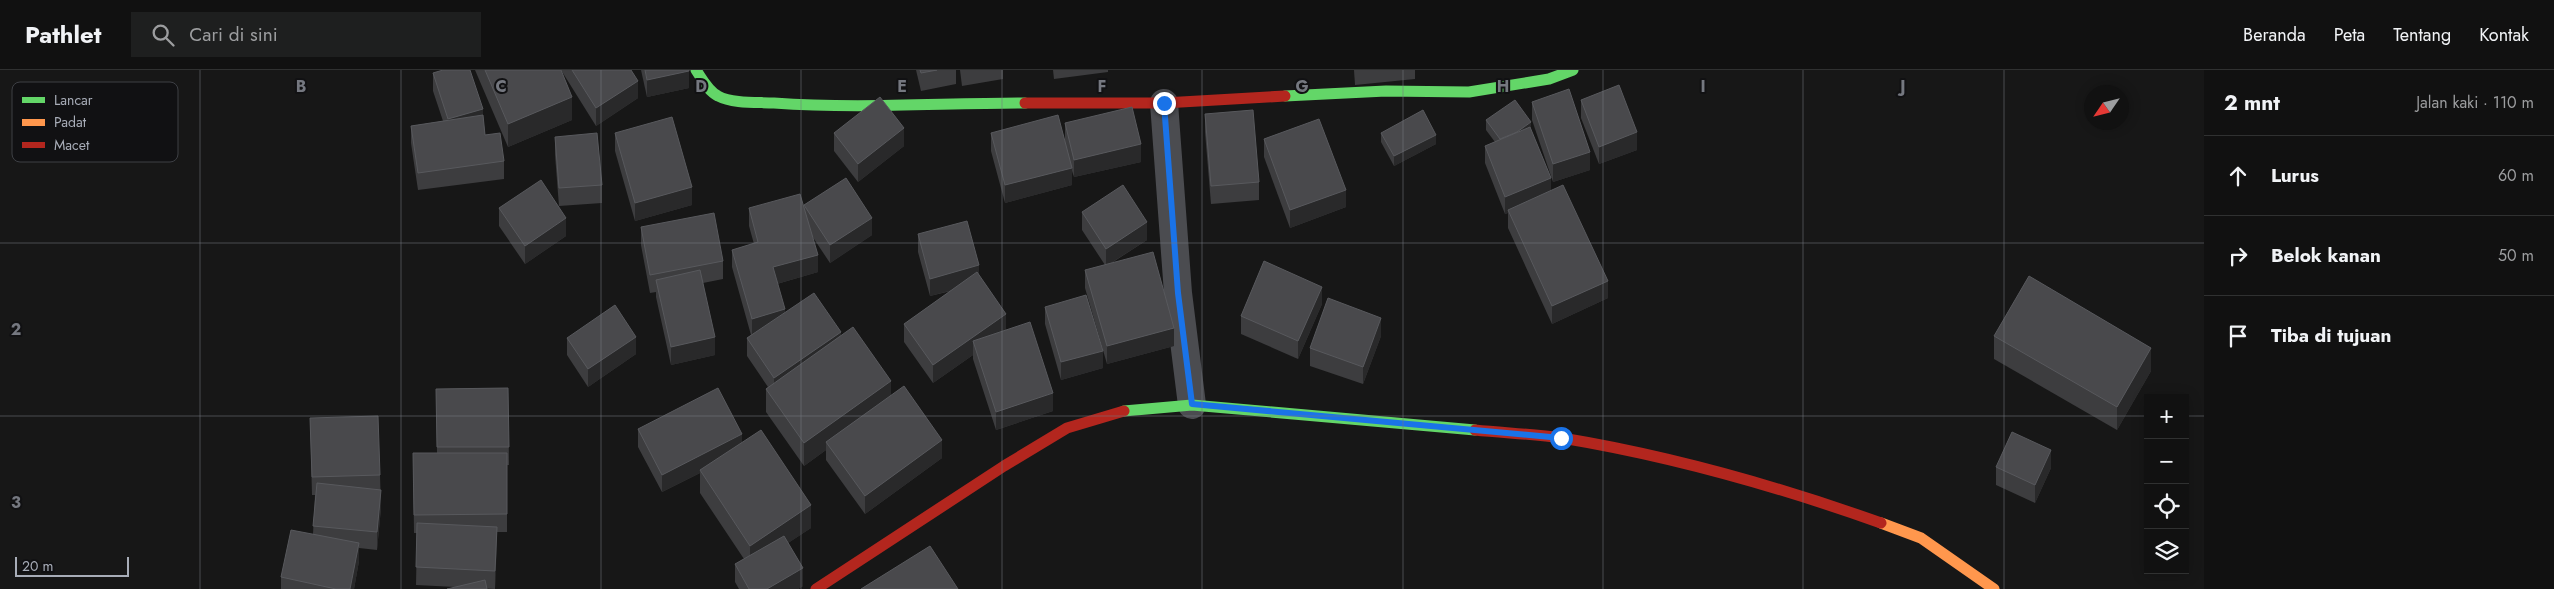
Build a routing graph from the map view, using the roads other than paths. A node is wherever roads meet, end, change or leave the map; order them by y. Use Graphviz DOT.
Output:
graph roads {
  1 [pos="696,70"];
  2 [pos="1573,70"];
  3 [pos="1164,103"];
  4 [pos="1192,404"];
  5 [pos="816,589"];
  6 [pos="1994,589"];
  1 -- 3 [label="street"];
  2 -- 3 [label="street"];
  3 -- 4 [label="street"];
  4 -- 5 [label="street"];
  4 -- 6 [label="street"];
}
